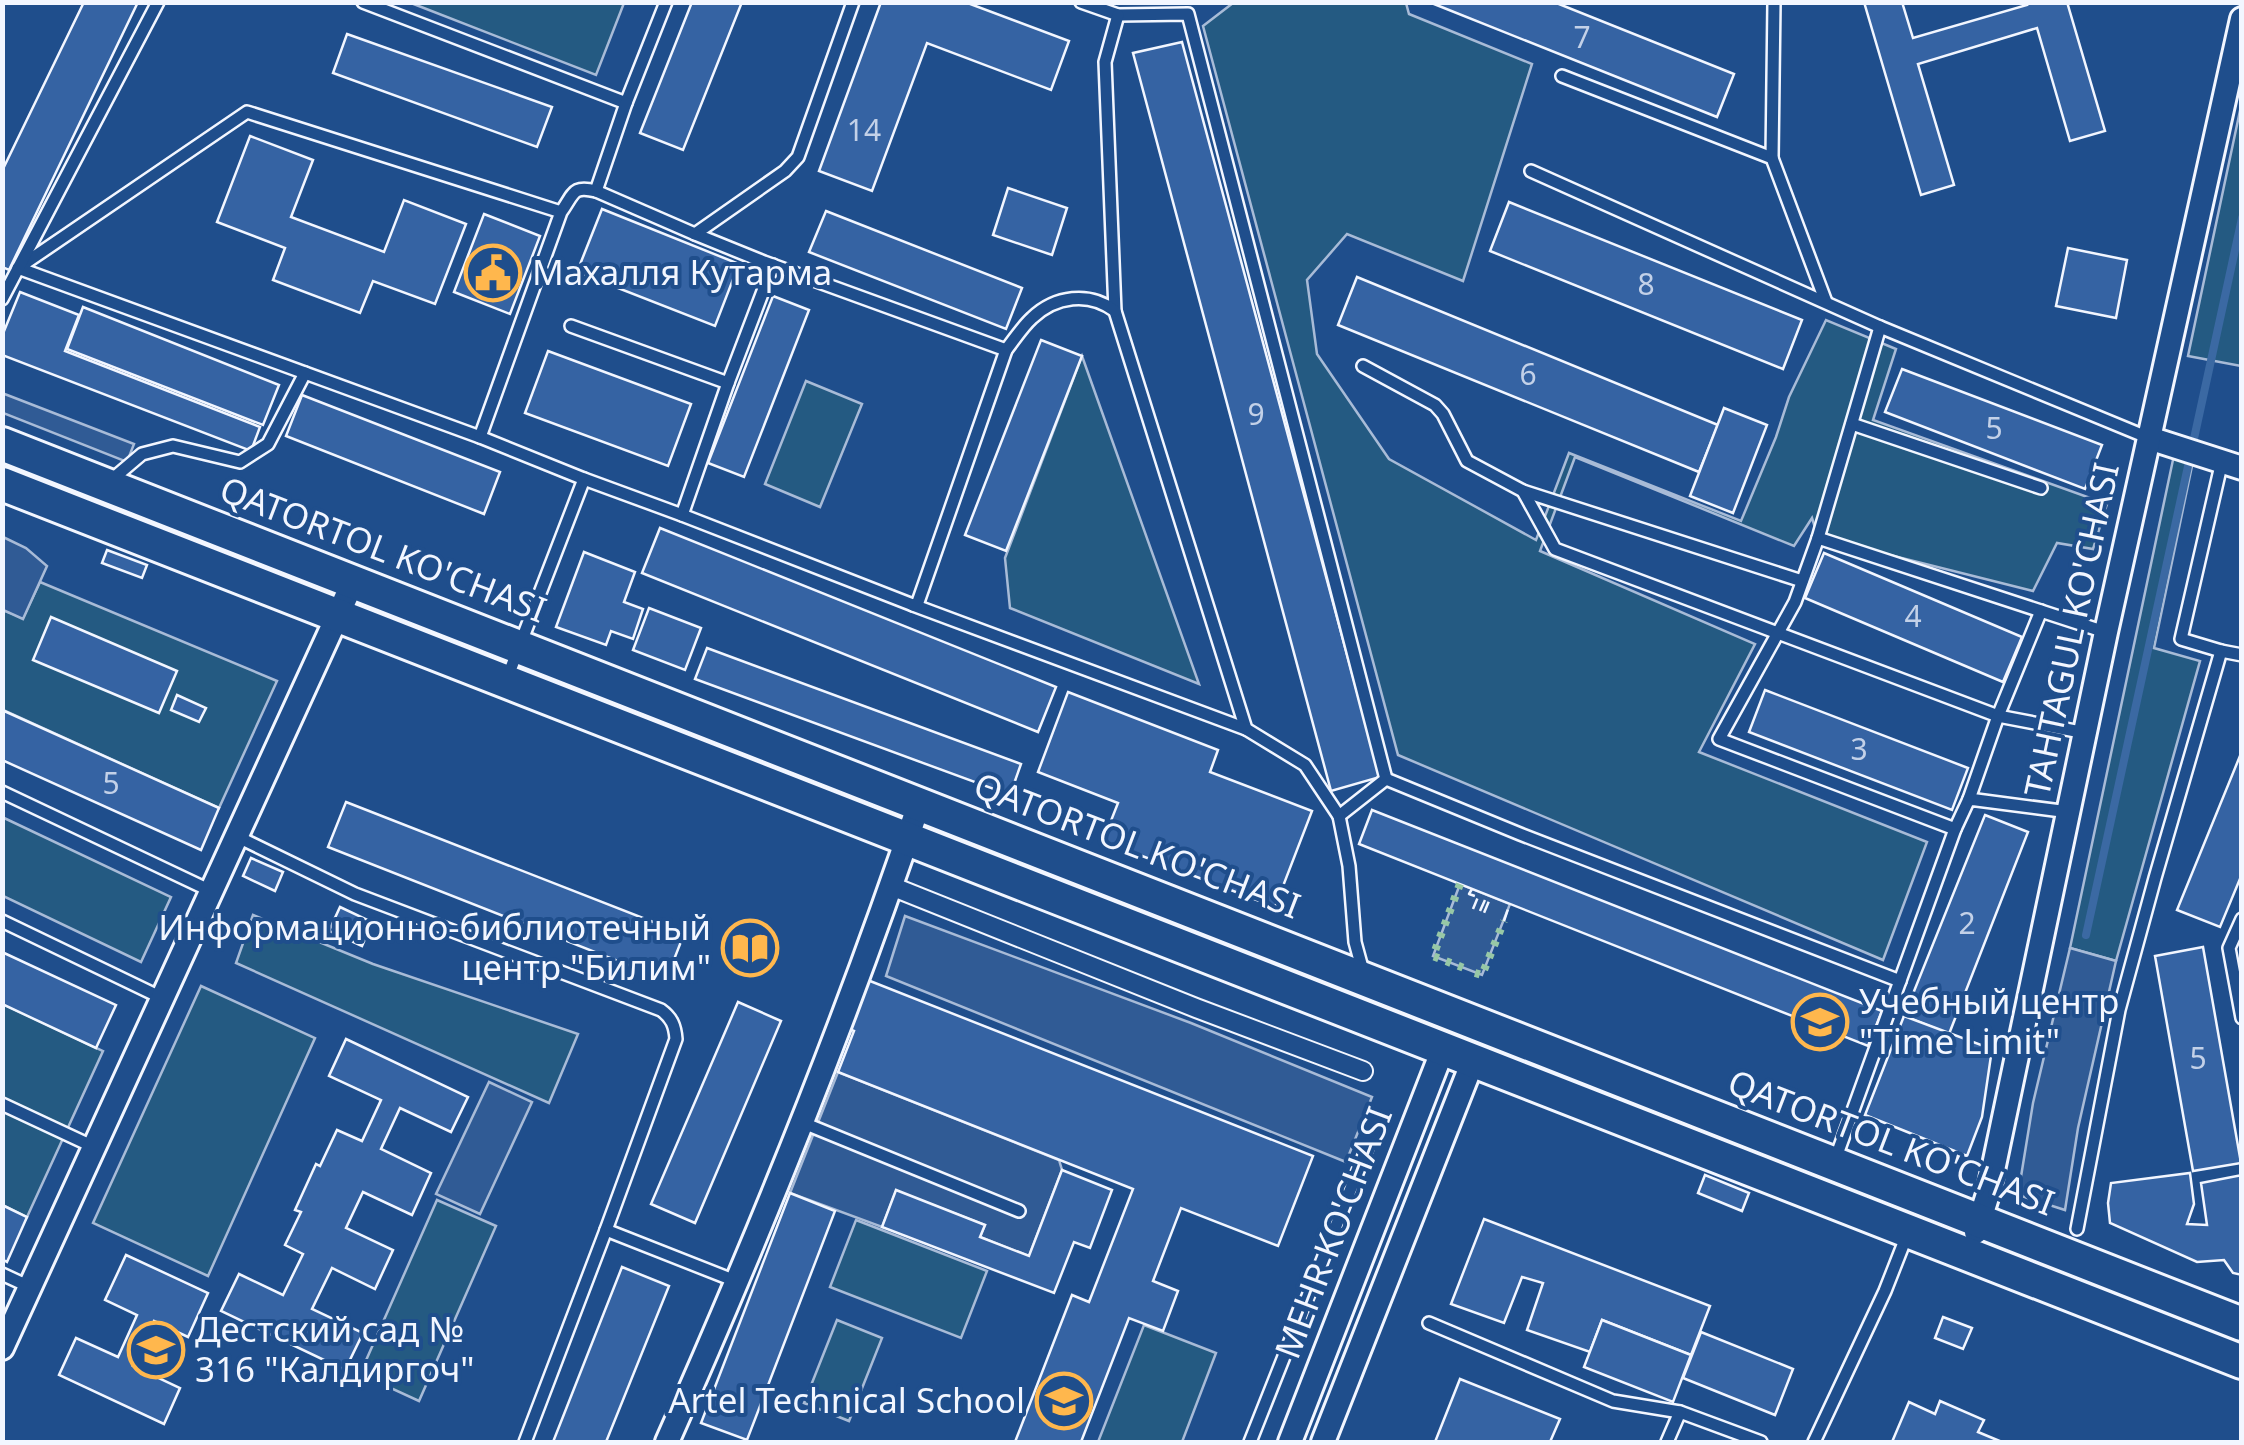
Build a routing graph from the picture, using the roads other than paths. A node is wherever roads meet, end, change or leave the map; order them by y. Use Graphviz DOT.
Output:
graph roads {
  1 [pos="158,2"];
  2 [pos="362,2"];
  3 [pos="666,2"];
  4 [pos="852,2"];
  5 [pos="1081,2"];
  6 [pos="1774,2"];
  7 [pos="1118,15"];
  8 [pos="2242,19"];
  9 [pos="1562,76"];
  10 [pos="626,103"];
  11 [pos="1772,158"];
  12 [pos="1531,171"];
  13 [pos="596,191"];
  14 [pos="561,212"];
  15 [pos="695,234"];
  16 [pos="773,265"];
  17 [pos="18,268"];
  18 [pos="2,298"];
  19 [pos="1826,302"];
  20 [pos="1115,311"];
  21 [pos="571,326"];
  22 [pos="1880,326"];
  23 [pos="1006,350"];
  24 [pos="1363,366"];
  25 [pos="305,373"];
  26 [pos="728,383"];
  27 [pos="1852,424"];
  28 [pos="480,437"];
  29 [pos="2150,438"];
  30 [pos="2,444"];
  31 [pos="2225,462"];
  32 [pos="584,479"];
  33 [pos="2,484"];
  34 [pos="106,484"];
  35 [pos="2041,488"];
  36 [pos="1524,492"];
  37 [pos="682,514"];
  38 [pos="1818,538"];
  39 [pos="1802,581"];
  40 [pos="353,582"];
  41 [pos="913,605"];
  42 [pos="2040,610"];
  43 [pos="338,616"];
  44 [pos="1776,632"];
  45 [pos="2106,632"];
  46 [pos="519,647"];
  47 [pos="2221,651"];
  48 [pos="2242,655"];
  49 [pos="505,682"];
  50 [pos="1998,716"];
  51 [pos="1246,729"];
  52 [pos="2086,733"];
  53 [pos="1386,779"];
  54 [pos="2,792"];
  55 [pos="1968,798"];
  56 [pos="919,804"];
  57 [pos="2069,812"];
  58 [pos="1339,816"];
  59 [pos="1956,829"];
  60 [pos="236,836"];
  61 [pos="908,839"];
  62 [pos="891,886"];
  63 [pos="211,891"];
  64 [pos="2242,919"];
  65 [pos="2,921"];
  66 [pos="1365,979"];
  67 [pos="1900,980"];
  68 [pos="162,998"];
  69 [pos="2242,1018"];
  70 [pos="1471,1021"];
  71 [pos="1458,1055"];
  72 [pos="1363,1071"];
  73 [pos="2,1104"];
  74 [pos="801,1122"];
  75 [pos="94,1147"];
  76 [pos="1367,1148"];
  77 [pos="1834,1164"];
  78 [pos="1019,1211"];
  79 [pos="1980,1221"];
  80 [pos="2077,1229"];
  81 [pos="606,1230"];
  82 [pos="1909,1231"];
  83 [pos="1968,1254"];
  84 [pos="2,1274"];
  85 [pos="738,1282"];
  86 [pos="30,1287"];
  87 [pos="1429,1322"];
  88 [pos="2242,1324"];
  89 [pos="2,1348"];
  90 [pos="2242,1362"];
  91 [pos="1680,1412"];
  92 [pos="524,1442"];
  93 [pos="668,1442"];
  94 [pos="1250,1442"];
  95 [pos="1290,1442"];
  96 [pos="1323,1442"];
  97 [pos="1667,1442"];
  98 [pos="1761,1442"];
  99 [pos="1814,1442"];
  1 -- 17 [label="lane"];
  2 -- 10 [label="lane"];
  3 -- 10 [label="lane"];
  4 -- 15 [label="lane"];
  5 -- 7 [label="lane"];
  6 -- 11 [label="lane"];
  7 -- 20 [label="lane"];
  7 -- 53 [label="lane"];
  8 -- 29 [label="street, TAHTAGUL KO'CHASI"];
  9 -- 11 [label="lane"];
  10 -- 13 [label="lane"];
  11 -- 19 [label="lane"];
  12 -- 19 [label="lane"];
  13 -- 14 [label="lane"];
  13 -- 15 [label="lane"];
  14 -- 17 [label="lane"];
  14 -- 28 [label="lane"];
  15 -- 16 [label="lane"];
  16 -- 23 [label="lane"];
  16 -- 26 [label="lane"];
  17 -- 18 [label="lane"];
  17 -- 25 [label="lane"];
  19 -- 22 [label="lane"];
  20 -- 23 [label="lane"];
  20 -- 51 [label="lane"];
  21 -- 26 [label="lane"];
  22 -- 27 [label="lane"];
  22 -- 29 [label="lane"];
  23 -- 41 [label="lane"];
  24 -- 36 [label="lane"];
  25 -- 28 [label="lane"];
  25 -- 34 [label="lane"];
  26 -- 37 [label="lane"];
  27 -- 35 [label="lane"];
  27 -- 38 [label="lane"];
  28 -- 32 [label="lane"];
  29 -- 31 [label="street"];
  29 -- 45 [label="street, TAHTAGUL KO'CHASI"];
  30 -- 34 [label="main road, QATORTOL KO'CHASI"];
  31 -- 47 [label="lane"];
  32 -- 37 [label="lane"];
  32 -- 46 [label="lane"];
  33 -- 43 [label="main road"];
  34 -- 40 [label="main road, QATORTOL KO'CHASI"];
  36 -- 39 [label="lane"];
  36 -- 44 [label="lane"];
  37 -- 41 [label="lane"];
  38 -- 39 [label="lane"];
  38 -- 42 [label="lane"];
  39 -- 44 [label="lane"];
  40 -- 43 [label="street"];
  40 -- 46 [label="main road, QATORTOL KO'CHASI"];
  41 -- 51 [label="lane"];
  42 -- 45 [label="lane"];
  42 -- 50 [label="lane"];
  43 -- 49 [label="main road"];
  43 -- 60 [label="street"];
  44 -- 50 [label="lane"];
  44 -- 59 [label="lane"];
  45 -- 52 [label="street, TAHTAGUL KO'CHASI"];
  46 -- 49 [label="lane"];
  46 -- 56 [label="main road, QATORTOL KO'CHASI"];
  47 -- 48 [label="lane"];
  47 -- 80 [label="lane"];
  49 -- 61 [label="main road"];
  50 -- 52 [label="lane"];
  50 -- 55 [label="lane"];
  51 -- 58 [label="lane"];
  52 -- 57 [label="street, TAHTAGUL KO'CHASI"];
  53 -- 58 [label="lane"];
  53 -- 67 [label="lane"];
  54 -- 63 [label="lane"];
  55 -- 57 [label="lane"];
  55 -- 59 [label="lane"];
  56 -- 61 [label="street"];
  56 -- 66 [label="main road, QATORTOL KO'CHASI"];
  57 -- 79 [label="street, TAHTAGUL KO'CHASI"];
  58 -- 66 [label="lane"];
  59 -- 67 [label="lane"];
  60 -- 63 [label="street"];
  60 -- 81 [label="lane"];
  61 -- 62 [label="street"];
  61 -- 71 [label="main road"];
  62 -- 72 [label="street"];
  62 -- 74 [label="street"];
  63 -- 68 [label="street"];
  64 -- 69 [label="lane"];
  65 -- 68 [label="lane"];
  66 -- 70 [label="main road, QATORTOL KO'CHASI"];
  67 -- 77 [label="lane"];
  68 -- 75 [label="street"];
  70 -- 71 [label="main road"];
  70 -- 77 [label="main road, QATORTOL KO'CHASI"];
  71 -- 82 [label="main road"];
  71 -- 95 [label="street, MEHR KO'CHASI"];
  71 -- 96 [label="street, MEHR KO'CHASI"];
  73 -- 75 [label="lane"];
  74 -- 78 [label="lane"];
  74 -- 85 [label="street"];
  75 -- 86 [label="street"];
  76 -- 94 [label="lane"];
  77 -- 79 [label="main road, QATORTOL KO'CHASI"];
  79 -- 83 [label="street, TAHTAGUL KO'CHASI"];
  79 -- 88 [label="main road, QATORTOL KO'CHASI"];
  81 -- 85 [label="lane"];
  81 -- 92 [label="lane"];
  82 -- 83 [label="main road"];
  82 -- 99 [label="lane"];
  83 -- 90 [label="main road"];
  84 -- 86 [label="lane"];
  85 -- 93 [label="street"];
  86 -- 89 [label="street"];
  87 -- 91 [label="lane"];
  91 -- 97 [label="lane"];
  91 -- 98 [label="lane"];
}
